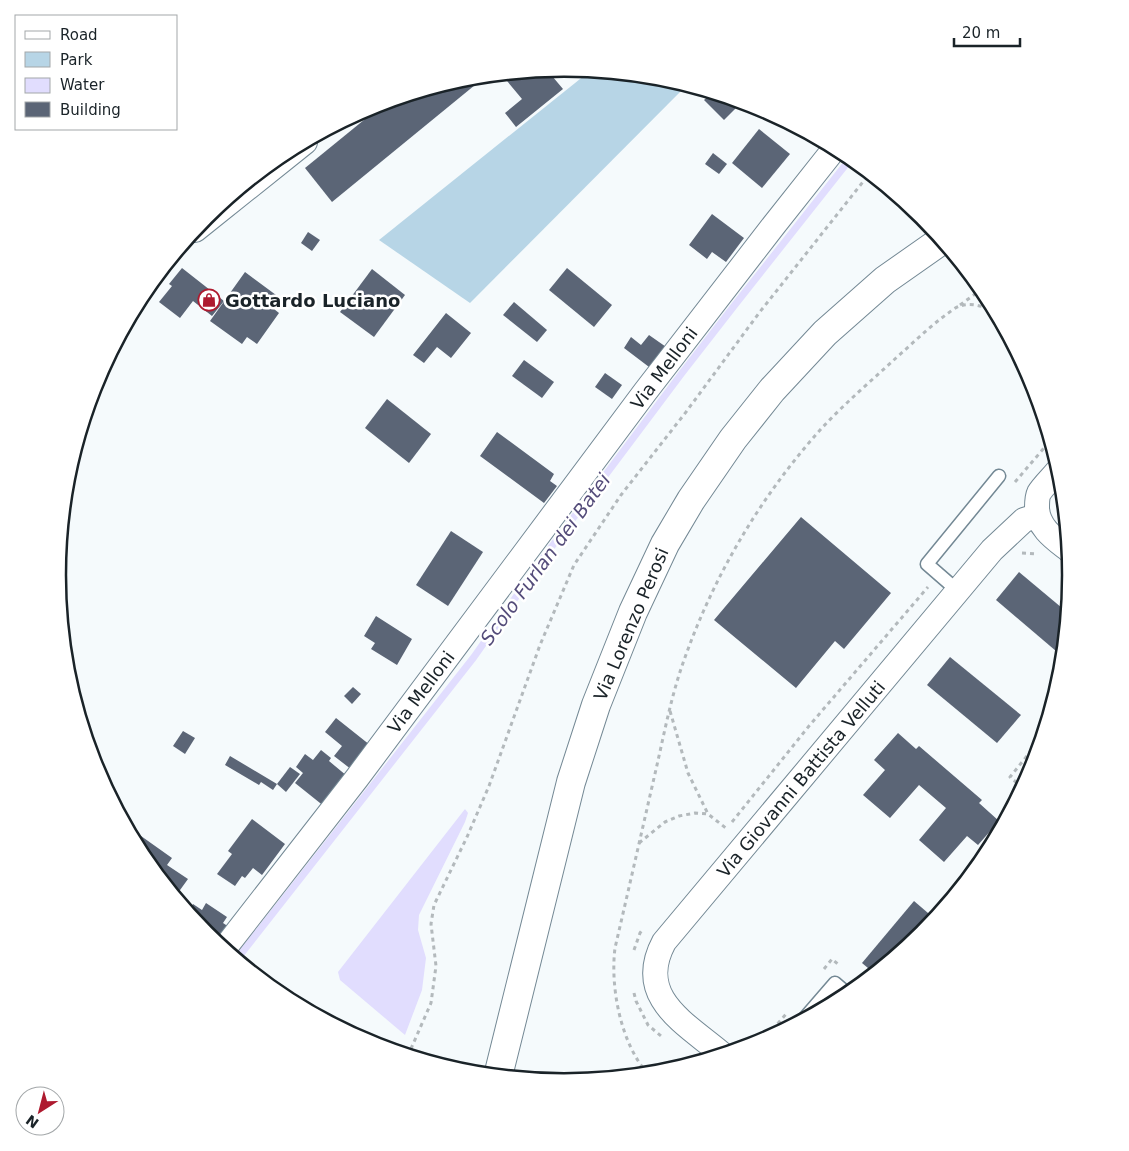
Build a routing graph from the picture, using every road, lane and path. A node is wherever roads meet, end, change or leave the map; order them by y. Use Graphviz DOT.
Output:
graph roads {
  1 [pos="831,155"];
  2 [pos="866,178"];
  3 [pos="936,244"];
  4 [pos="976,294"];
  5 [pos="959,306"];
  6 [pos="983,306"];
  7 [pos="1045,445"];
  8 [pos="1044,448"];
  9 [pos="999,476"];
  10 [pos="1053,478"];
  11 [pos="1038,516"];
  12 [pos="1062,544"];
  13 [pos="1015,556"];
  14 [pos="1043,556"];
  15 [pos="929,585"];
  16 [pos="958,591"];
  17 [pos="670,709"];
  18 [pos="791,748"];
  19 [pos="1030,752"];
  20 [pos="1017,783"];
  21 [pos="708,814"];
  22 [pos="727,828"];
  23 [pos="639,843"];
  24 [pos="229,943"];
  25 [pos="842,989"];
  26 [pos="814,1007"];
  27 [pos="411,1049"];
  28 [pos="716,1050"];
  29 [pos="642,1067"];
  30 [pos="500,1069"];
  1 -- 24 [label="street, Via Melloni"];
  2 -- 27 [label="path"];
  3 -- 30 [label="main road, Via Lorenzo Perosi"];
  4 -- 5 [label="path"];
  5 -- 6 [label="path"];
  5 -- 17 [label="path"];
  7 -- 8 [label="path"];
  9 -- 16 [label="lane"];
  10 -- 11 [label="street"];
  11 -- 12 [label="street"];
  11 -- 16 [label="street, Via Giovanni Battista Velluti"];
  13 -- 14 [label="path"];
  15 -- 18 [label="path"];
  16 -- 28 [label="street, Via Giovanni Battista Velluti"];
  17 -- 21 [label="path"];
  17 -- 23 [label="path"];
  19 -- 20 [label="path"];
  21 -- 22 [label="path"];
  21 -- 23 [label="path"];
  23 -- 29 [label="path"];
  25 -- 26 [label="lane"];
}
